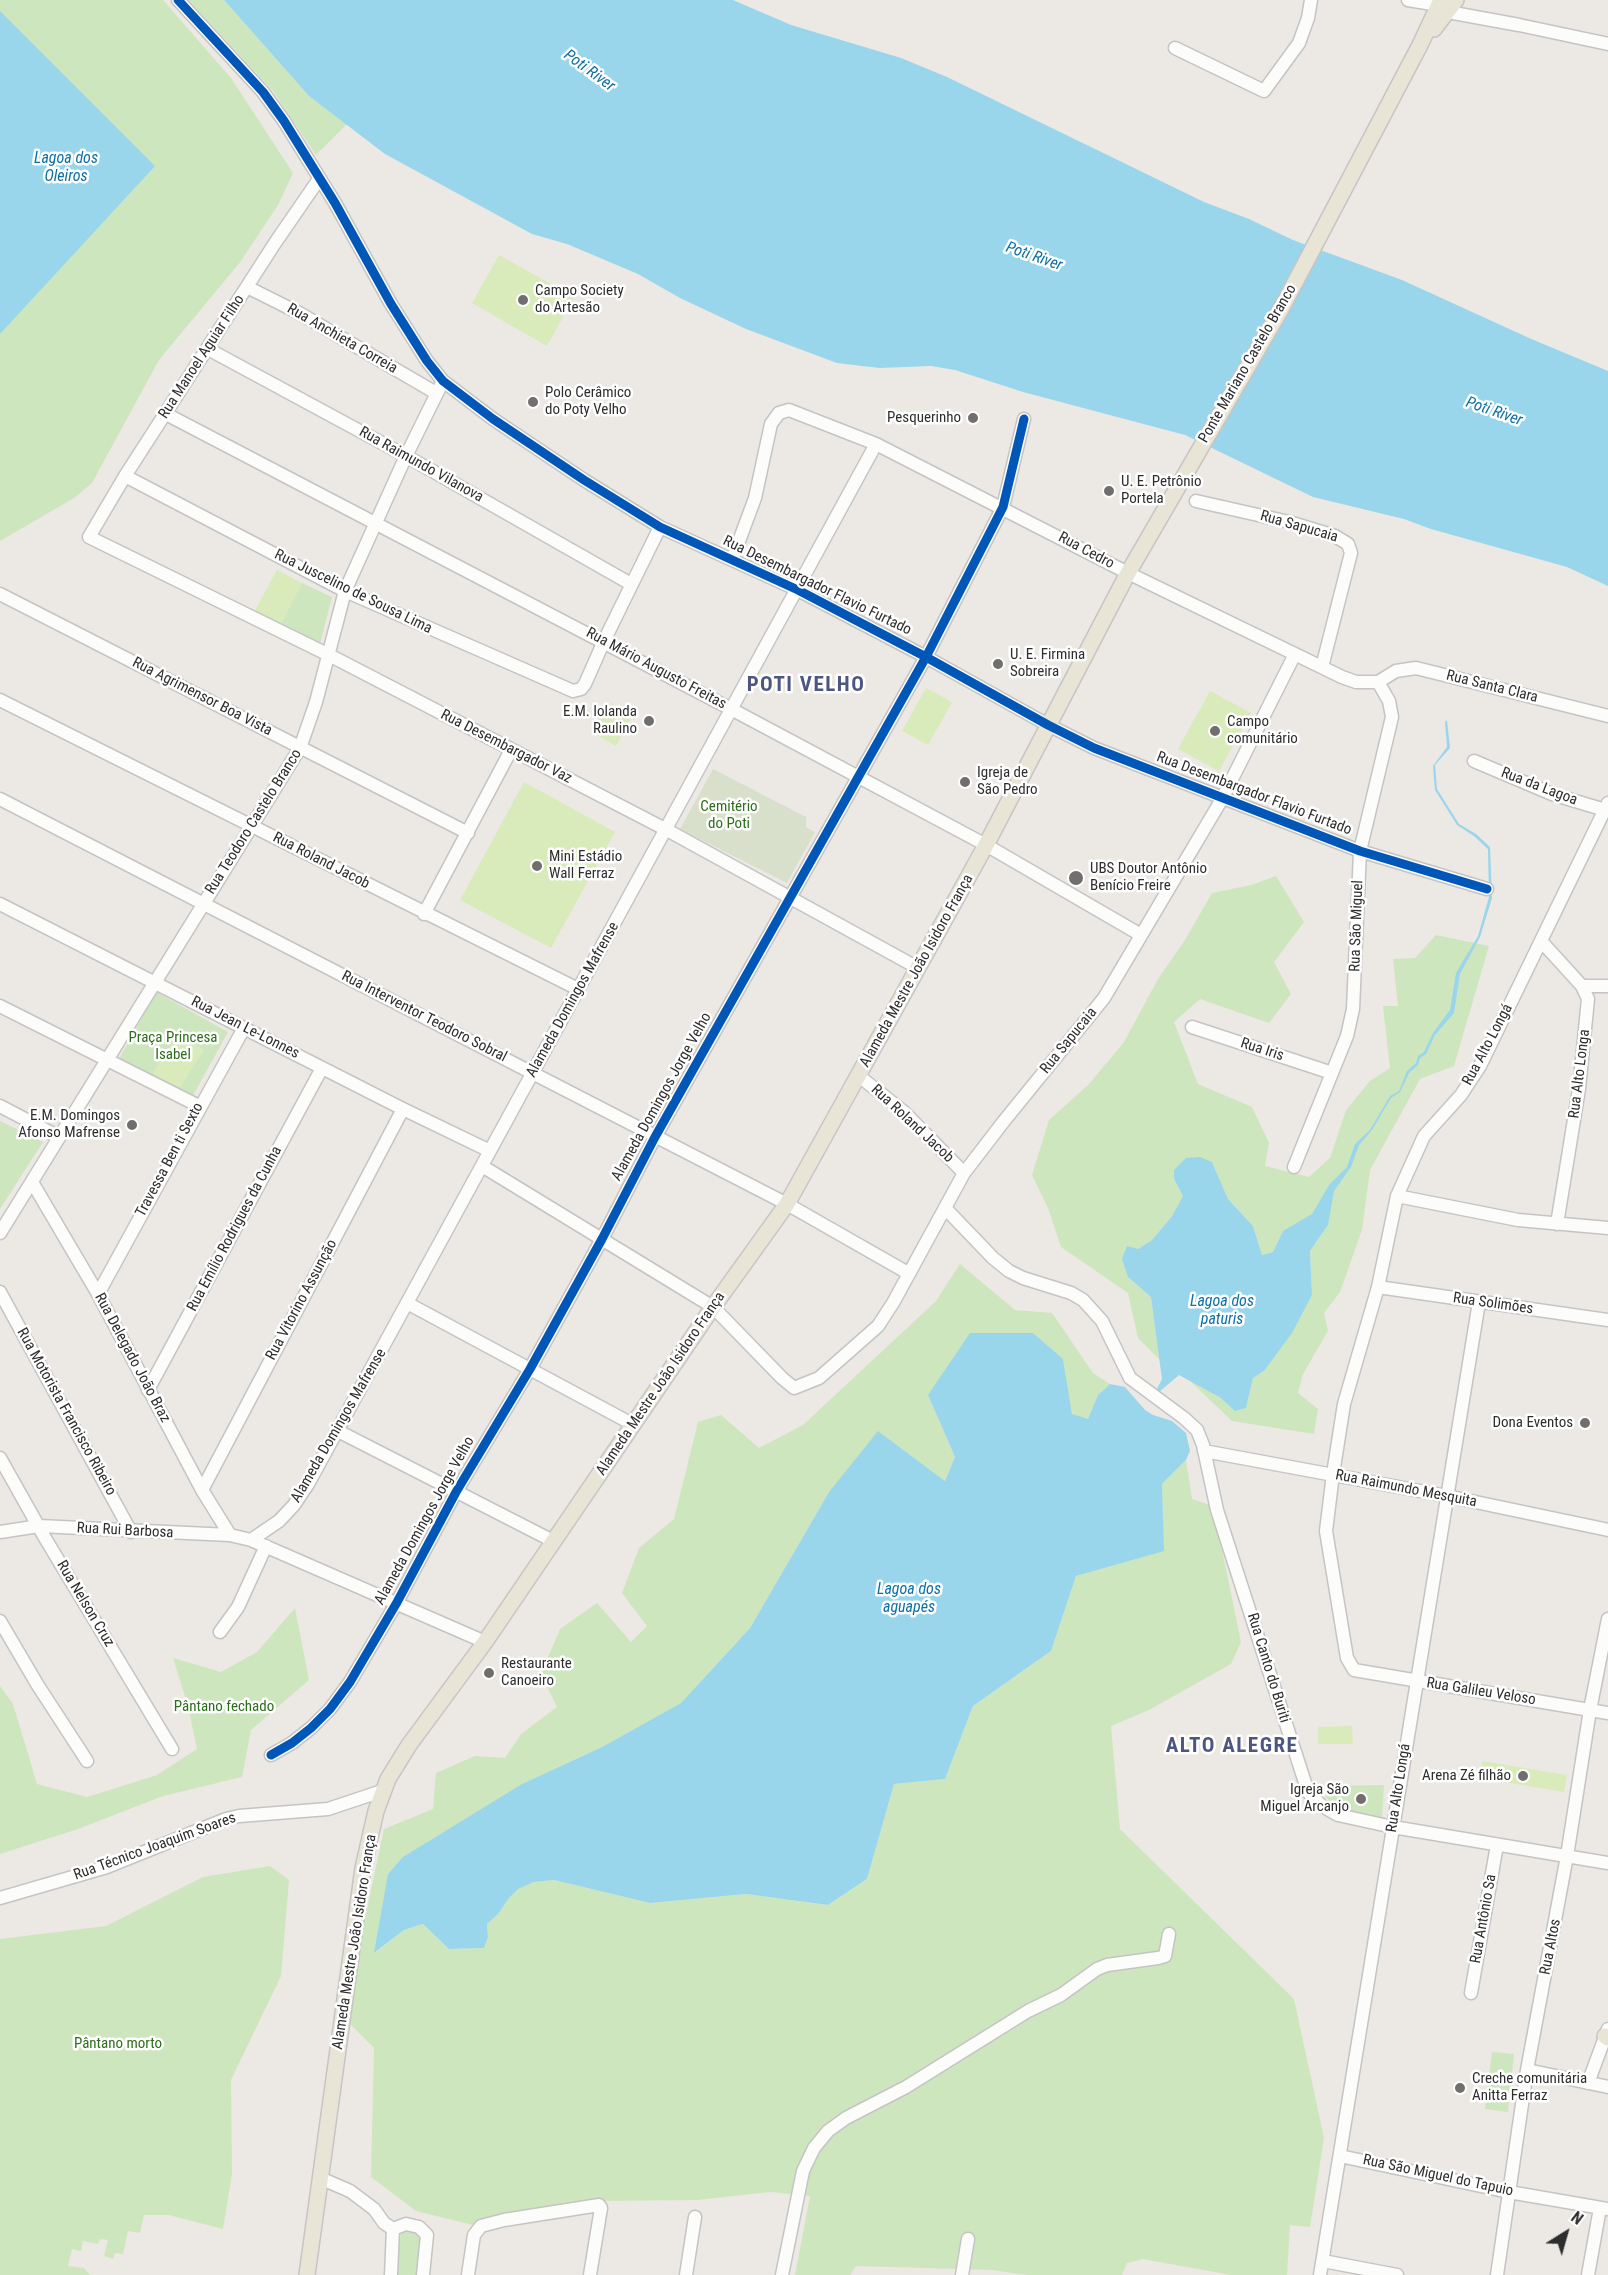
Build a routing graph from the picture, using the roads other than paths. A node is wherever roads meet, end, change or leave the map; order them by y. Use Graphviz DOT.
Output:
graph roads {
  1 [pos="178,0"];
  2 [pos="1311,0"];
  3 [pos="1408,0"];
  4 [pos="1446,4"];
  5 [pos="1608,44"];
  6 [pos="1175,48"];
  7 [pos="319,179"];
  8 [pos="247,287"];
  9 [pos="208,349"];
  10 [pos="442,381"];
  11 [pos="436,393"];
  12 [pos="166,414"];
  13 [pos="1024,419"];
  14 [pos="876,444"];
  15 [pos="406,456"];
  16 [pos="125,476"];
  17 [pos="1196,501"];
  18 [pos="1003,507"];
  19 [pos="376,524"];
  20 [pos="660,526"];
  21 [pos="1151,531"];
  22 [pos="89,537"];
  23 [pos="732,560"];
  24 [pos="1128,573"];
  25 [pos="631,584"];
  26 [pos="798,590"];
  27 [pos="345,591"];
  28 [pos="0,594"];
  29 [pos="604,641"];
  30 [pos="1295,654"];
  31 [pos="329,655"];
  32 [pos="926,657"];
  33 [pos="1322,667"];
  34 [pos="1377,682"];
  35 [pos="0,700"];
  36 [pos="732,710"];
  37 [pos="1608,716"];
  38 [pos="1048,725"];
  39 [pos="300,748"];
  40 [pos="511,750"];
  41 [pos="1474,761"];
  42 [pos="857,777"];
  43 [pos="0,799"];
  44 [pos="1222,799"];
  45 [pos="1606,807"];
  46 [pos="253,825"];
  47 [pos="667,830"];
  48 [pos="468,833"];
  49 [pos="986,845"];
  50 [pos="1360,851"];
  51 [pos="1487,888"];
  52 [pos="790,896"];
  53 [pos="204,903"];
  54 [pos="0,904"];
  55 [pos="424,914"];
  56 [pos="1141,935"];
  57 [pos="1541,941"];
  58 [pos="918,968"];
  59 [pos="156,983"];
  60 [pos="1582,986"];
  61 [pos="1608,986"];
  62 [pos="579,989"];
  63 [pos="0,1006"];
  64 [pos="1192,1027"];
  65 [pos="244,1028"];
  66 [pos="107,1060"];
  67 [pos="322,1068"];
  68 [pos="1332,1073"];
  69 [pos="533,1074"];
  70 [pos="860,1076"];
  71 [pos="0,1106"];
  72 [pos="199,1106"];
  73 [pos="403,1109"];
  74 [pos="59,1137"];
  75 [pos="655,1137"];
  76 [pos="490,1151"];
  77 [pos="482,1166"];
  78 [pos="1294,1167"];
  79 [pos="964,1173"];
  80 [pos="32,1182"];
  81 [pos="1397,1196"];
  82 [pos="787,1204"];
  83 [pos="945,1208"];
  84 [pos="1557,1224"];
  85 [pos="1608,1228"];
  86 [pos="0,1233"];
  87 [pos="602,1239"];
  88 [pos="908,1273"];
  89 [pos="1378,1287"];
  90 [pos="0,1292"];
  91 [pos="98,1294"];
  92 [pos="1479,1302"];
  93 [pos="407,1303"];
  94 [pos="713,1307"];
  95 [pos="1608,1320"];
  96 [pos="530,1368"];
  97 [pos="148,1390"];
  98 [pos="634,1425"];
  99 [pos="338,1431"];
  100 [pos="1204,1451"];
  101 [pos="0,1458"];
  102 [pos="1333,1474"];
  103 [pos="202,1490"];
  104 [pos="456,1492"];
  105 [pos="1447,1496"];
  106 [pos="39,1526"];
  107 [pos="1608,1530"];
  108 [pos="0,1532"];
  109 [pos="131,1532"];
  110 [pos="230,1535"];
  111 [pos="251,1540"];
  112 [pos="553,1541"];
  113 [pos="266,1546"];
  114 [pos="396,1604"];
  115 [pos="1608,1619"];
  116 [pos="0,1621"];
  117 [pos="220,1632"];
  118 [pos="485,1642"];
  119 [pos="1354,1670"];
  120 [pos="1417,1682"];
  121 [pos="1590,1710"];
  122 [pos="1608,1713"];
  123 [pos="172,1749"];
  124 [pos="271,1755"];
  125 [pos="87,1761"];
  126 [pos="382,1791"];
  127 [pos="1393,1827"];
  128 [pos="1497,1845"];
  129 [pos="1568,1856"];
  130 [pos="1608,1863"];
  131 [pos="0,1898"];
  132 [pos="1169,1934"];
  133 [pos="1471,1993"];
  134 [pos="1607,2034"];
  135 [pos="1527,2070"];
  136 [pos="1588,2083"];
  137 [pos="1608,2087"];
  138 [pos="1340,2156"];
  139 [pos="320,2178"];
  140 [pos="1509,2192"];
  141 [pos="1604,2208"];
  142 [pos="695,2217"];
  143 [pos="393,2229"];
  144 [pos="968,2239"];
  145 [pos="1323,2261"];
  146 [pos="307,2275"];
  147 [pos="391,2275"];
  148 [pos="423,2275"];
  149 [pos="468,2275"];
  150 [pos="590,2275"];
  151 [pos="686,2275"];
  152 [pos="782,2275"];
  153 [pos="962,2275"];
  154 [pos="1320,2275"];
  155 [pos="1397,2275"];
  156 [pos="1497,2275"];
  157 [pos="1588,2275"];
  1 -- 7 [label="street, Rua Desembargador Flavio Furtado"];
  2 -- 6 [label="street"];
  3 -- 4 [label="street"];
  4 -- 5 [label="street"];
  4 -- 21 [label="main road, Ponte Mariano Castelo Branco"];
  7 -- 8 [label="street, Rua Manoel Aguiar Filho"];
  7 -- 10 [label="street, Rua Desembargador Flavio Furtado"];
  8 -- 9 [label="street, Rua Manoel Aguiar Filho"];
  8 -- 11 [label="street, Rua Anchieta Correia"];
  9 -- 12 [label="street, Rua Manoel Aguiar Filho"];
  9 -- 15 [label="street, Rua Raimundo Vilanova"];
  10 -- 11 [label="street, Rua Teodoro Castelo Branco"];
  10 -- 20 [label="street, Rua Desembargador Flavio Furtado"];
  11 -- 15 [label="street, Rua Teodoro Castelo Branco"];
  12 -- 16 [label="street, Rua Manoel Aguiar Filho"];
  12 -- 19 [label="street, Rua Mário Augusto Freitas"];
  13 -- 18 [label="street, Alameda Domingos Jorge Velho"];
  14 -- 18 [label="street, Rua Cedro"];
  14 -- 23 [label="street, Rua Cedro"];
  14 -- 26 [label="street, Alameda Domingos Mafrense"];
  15 -- 19 [label="street, Rua Teodoro Castelo Branco"];
  15 -- 25 [label="street, Rua Raimundo Vilanova"];
  16 -- 22 [label="street, Rua Manoel Aguiar Filho"];
  16 -- 27 [label="street, Rua Juscelino de Sousa Lima"];
  17 -- 33 [label="street, Rua Sapucaia"];
  18 -- 24 [label="street, Rua Cedro"];
  18 -- 32 [label="street, Alameda Domingos Jorge Velho"];
  19 -- 27 [label="street, Rua Teodoro Castelo Branco"];
  19 -- 29 [label="street, Rua Mário Augusto Freitas"];
  20 -- 23 [label="street, Rua Desembargador Flavio Furtado"];
  20 -- 25 [label="street"];
  21 -- 24 [label="main road, Alameda Mestre João Isidoro França"];
  22 -- 31 [label="street, Rua Desembargador Vaz"];
  23 -- 26 [label="street, Rua Desembargador Flavio Furtado"];
  24 -- 30 [label="street, Rua Cedro"];
  24 -- 38 [label="main road, Alameda Mestre João Isidoro França"];
  25 -- 29 [label="street"];
  26 -- 32 [label="street, Rua Desembargador Flavio Furtado"];
  26 -- 36 [label="street, Alameda Domingos Mafrense"];
  27 -- 29 [label="street, Rua Juscelino de Sousa Lima"];
  27 -- 31 [label="street, Rua Teodoro Castelo Branco"];
  28 -- 39 [label="street, Rua Agrimensor Boa Vista"];
  29 -- 36 [label="street, Rua Mário Augusto Freitas"];
  30 -- 33 [label="street, Rua Cedro"];
  30 -- 44 [label="street, Rua Sapucaia"];
  31 -- 39 [label="street, Rua Teodoro Castelo Branco"];
  31 -- 40 [label="street, Rua Desembargador Vaz"];
  32 -- 38 [label="street, Rua Desembargador Flavio Furtado"];
  32 -- 42 [label="street, Alameda Domingos Jorge Velho"];
  33 -- 34 [label="street, Rua Cedro"];
  34 -- 37 [label="street, Rua Santa Clara"];
  34 -- 50 [label="street, Rua São Miguel"];
  35 -- 46 [label="street, Rua Roland Jacob"];
  36 -- 42 [label="street, Rua Mário Augusto Freitas"];
  36 -- 47 [label="street, Alameda Domingos Mafrense"];
  38 -- 44 [label="street, Rua Desembargador Flavio Furtado"];
  38 -- 49 [label="main road, Alameda Mestre João Isidoro França"];
  39 -- 46 [label="street, Rua Teodoro Castelo Branco"];
  39 -- 48 [label="street, Rua Agrimensor Boa Vista"];
  40 -- 47 [label="street, Rua Desembargador Vaz"];
  40 -- 48 [label="street"];
  41 -- 45 [label="street, Rua da Lagoa"];
  42 -- 49 [label="street, Rua Mário Augusto Freitas"];
  42 -- 52 [label="street, Alameda Domingos Jorge Velho"];
  43 -- 53 [label="street, Rua Interventor Teodoro Sobral"];
  44 -- 50 [label="street, Rua Desembargador Flavio Furtado"];
  44 -- 56 [label="street, Rua Sapucaia"];
  45 -- 57 [label="street, Rua Alto Longá"];
  46 -- 53 [label="street, Rua Teodoro Castelo Branco"];
  46 -- 55 [label="street, Rua Roland Jacob"];
  47 -- 52 [label="street, Rua Desembargador Vaz"];
  47 -- 62 [label="street, Alameda Domingos Mafrense"];
  48 -- 55 [label="street"];
  49 -- 56 [label="street, Rua Mário Augusto Freitas"];
  49 -- 58 [label="main road, Alameda Mestre João Isidoro França"];
  50 -- 51 [label="street, Rua Desembargador Flavio Furtado"];
  50 -- 68 [label="street, Rua São Miguel"];
  52 -- 58 [label="street, Rua Desembargador Vaz"];
  52 -- 75 [label="street, Alameda Domingos Jorge Velho"];
  53 -- 59 [label="street, Rua Teodoro Castelo Branco"];
  53 -- 69 [label="street, Rua Interventor Teodoro Sobral"];
  54 -- 59 [label="street, Rua Jean Le-Lonnes"];
  55 -- 62 [label="street, Rua Roland Jacob"];
  56 -- 79 [label="street, Rua Sapucaia"];
  57 -- 60 [label="street"];
  57 -- 81 [label="street, Rua Alto Longá"];
  58 -- 70 [label="main road, Alameda Mestre João Isidoro França"];
  59 -- 65 [label="street, Rua Jean Le-Lonnes"];
  59 -- 66 [label="street, Rua Teodoro Castelo Branco"];
  60 -- 61 [label="street"];
  60 -- 84 [label="street, Rua Alto Longa"];
  62 -- 69 [label="street, Alameda Domingos Mafrense"];
  63 -- 66 [label="street"];
  64 -- 68 [label="street, Rua Iris"];
  65 -- 67 [label="street, Rua Jean Le-Lonnes"];
  65 -- 72 [label="street, Travessa Ben ti Sexto"];
  66 -- 72 [label="street"];
  66 -- 74 [label="street, Rua Teodoro Castelo Branco"];
  67 -- 73 [label="street, Rua Jean Le-Lonnes"];
  67 -- 97 [label="street, Rua Emílio Rodrigues da Cunha"];
  68 -- 78 [label="street, Rua São Miguel"];
  69 -- 75 [label="street, Rua Interventor Teodoro Sobral"];
  69 -- 76 [label="street, Alameda Domingos Mafrense"];
  70 -- 79 [label="street, Rua Roland Jacob"];
  70 -- 82 [label="main road, Alameda Mestre João Isidoro França"];
  71 -- 74 [label="street"];
  72 -- 91 [label="street, Travessa Ben ti Sexto"];
  73 -- 76 [label="street, Rua Jean Le-Lonnes"];
  73 -- 103 [label="street, Rua Vitorino Assunção"];
  74 -- 80 [label="street, Rua Teodoro Castelo Branco"];
  75 -- 82 [label="street, Rua Interventor Teodoro Sobral"];
  75 -- 87 [label="street, Alameda Domingos Jorge Velho"];
  76 -- 77 [label="street, Alameda Domingos Mafrense"];
  77 -- 87 [label="street"];
  77 -- 93 [label="street, Alameda Domingos Mafrense"];
  79 -- 83 [label="street, Rua Sapucaia"];
  80 -- 86 [label="street, Rua Teodoro Castelo Branco"];
  80 -- 91 [label="street, Rua Delegado João Braz"];
  81 -- 84 [label="street"];
  81 -- 89 [label="street, Rua Alto Longá"];
  82 -- 88 [label="street, Rua Interventor Teodoro Sobral"];
  82 -- 94 [label="main road, Alameda Mestre João Isidoro França"];
  83 -- 88 [label="street, Rua Sapucaia"];
  83 -- 100 [label="street"];
  84 -- 85 [label="street"];
  87 -- 94 [label="street"];
  87 -- 96 [label="street, Alameda Domingos Jorge Velho"];
  88 -- 94 [label="street, Rua Sapucaia"];
  89 -- 92 [label="street, Rua Solimões"];
  89 -- 102 [label="street, Rua Alto Longá"];
  90 -- 109 [label="street, Rua Motorista Francisco Ribeiro"];
  91 -- 97 [label="street, Rua Delegado João Braz"];
  92 -- 95 [label="street, Rua Solimões"];
  92 -- 105 [label="street, Rua Alto Longá"];
  93 -- 96 [label="street"];
  93 -- 99 [label="street, Alameda Domingos Mafrense"];
  94 -- 98 [label="main road, Alameda Mestre João Isidoro França"];
  96 -- 98 [label="street"];
  96 -- 104 [label="street, Alameda Domingos Jorge Velho"];
  97 -- 103 [label="street, Rua Delegado João Braz"];
  98 -- 112 [label="main road, Alameda Mestre João Isidoro França"];
  99 -- 104 [label="street"];
  99 -- 111 [label="street, Alameda Domingos Mafrense"];
  100 -- 102 [label="street, Rua Raimundo Mesquita"];
  100 -- 127 [label="street, Rua Canto do Buriti"];
  101 -- 106 [label="street, Rua Nelson Cruz"];
  102 -- 105 [label="street, Rua Raimundo Mesquita"];
  102 -- 119 [label="street, Rua Alto Longá"];
  103 -- 110 [label="street, Rua Delegado João Braz"];
  104 -- 112 [label="street"];
  104 -- 114 [label="street, Alameda Domingos Jorge Velho"];
  105 -- 107 [label="street, Rua Raimundo Mesquita"];
  105 -- 120 [label="street, Rua Alto Longá"];
  106 -- 108 [label="street, Rua Rui Barbosa"];
  106 -- 109 [label="street, Rua Rui Barbosa"];
  106 -- 123 [label="street, Rua Nelson Cruz"];
  109 -- 110 [label="street, Rua Rui Barbosa"];
  110 -- 111 [label="street, Rua Rui Barbosa"];
  111 -- 113 [label="street, Rua Rui Barbosa"];
  112 -- 118 [label="main road, Alameda Mestre João Isidoro França"];
  113 -- 114 [label="street, Rua Rui Barbosa"];
  113 -- 117 [label="street"];
  114 -- 118 [label="street, Rua Rui Barbosa"];
  114 -- 124 [label="street, Alameda Domingos Jorge Velho"];
  115 -- 121 [label="street, Rua Altos"];
  116 -- 125 [label="street"];
  118 -- 126 [label="main road, Alameda Mestre João Isidoro França"];
  119 -- 120 [label="street, Rua Galileu Veloso"];
  120 -- 121 [label="street, Rua Galileu Veloso"];
  120 -- 127 [label="street, Rua Alto Longá"];
  121 -- 122 [label="street, Rua Galileu Veloso"];
  121 -- 129 [label="street, Rua Altos"];
  126 -- 131 [label="street, Rua Técnico Joaquim Soares"];
  126 -- 139 [label="main road, Alameda Mestre João Isidoro França"];
  127 -- 128 [label="street, Rua Canto do Buriti"];
  127 -- 138 [label="street, Rua Alto Longá"];
  128 -- 129 [label="street, Rua Canto do Buriti"];
  128 -- 133 [label="street, Rua Antônio Sa"];
  129 -- 130 [label="street, Rua Canto do Buriti"];
  129 -- 135 [label="street, Rua Altos"];
  132 -- 152 [label="street"];
  134 -- 136 [label="street"];
  135 -- 136 [label="street"];
  135 -- 140 [label="street, Rua Altos"];
  136 -- 137 [label="street"];
  138 -- 140 [label="street, Rua São Miguel do Tapuio"];
  138 -- 145 [label="street, Rua Alto Longá"];
  139 -- 143 [label="street"];
  139 -- 146 [label="main road, Alameda Mestre João Isidoro França"];
  140 -- 141 [label="street, Rua São Miguel do Tapuio"];
  140 -- 156 [label="street, Rua Altos"];
  141 -- 157 [label="street"];
  142 -- 151 [label="street"];
  143 -- 147 [label="street"];
  143 -- 148 [label="street"];
  144 -- 153 [label="street"];
  145 -- 154 [label="street, Rua Alto Longá"];
  145 -- 155 [label="street"];
  149 -- 150 [label="street"];
}
